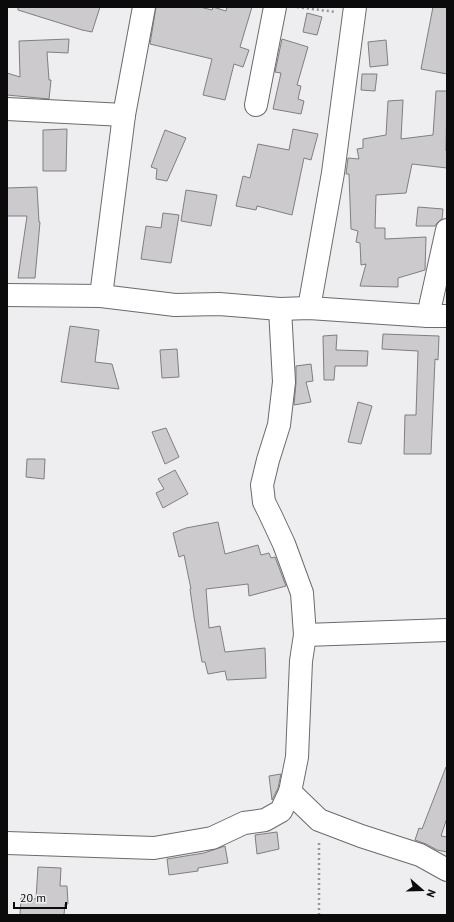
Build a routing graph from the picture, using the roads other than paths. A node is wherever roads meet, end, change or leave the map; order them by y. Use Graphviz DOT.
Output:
graph roads {
  1 [pos="144,7"];
  2 [pos="275,7"];
  3 [pos="354,11"];
  4 [pos="256,105"];
  5 [pos="7,109"];
  6 [pos="124,115"];
  7 [pos="447,230"];
  8 [pos="7,295"];
  9 [pos="101,296"];
  10 [pos="280,308"];
  11 [pos="309,308"];
  12 [pos="438,316"];
  13 [pos="447,630"];
  14 [pos="305,635"];
  15 [pos="290,792"];
  16 [pos="7,843"];
  17 [pos="447,870"];
  1 -- 6 [label="street"];
  2 -- 4 [label="street"];
  3 -- 11 [label="street"];
  5 -- 6 [label="street"];
  6 -- 9 [label="street"];
  7 -- 12 [label="street"];
  8 -- 9 [label="street"];
  9 -- 10 [label="street"];
  10 -- 11 [label="street"];
  10 -- 14 [label="street"];
  11 -- 12 [label="street"];
  13 -- 14 [label="street"];
  14 -- 15 [label="street"];
  15 -- 16 [label="street"];
  15 -- 17 [label="street"];
}
